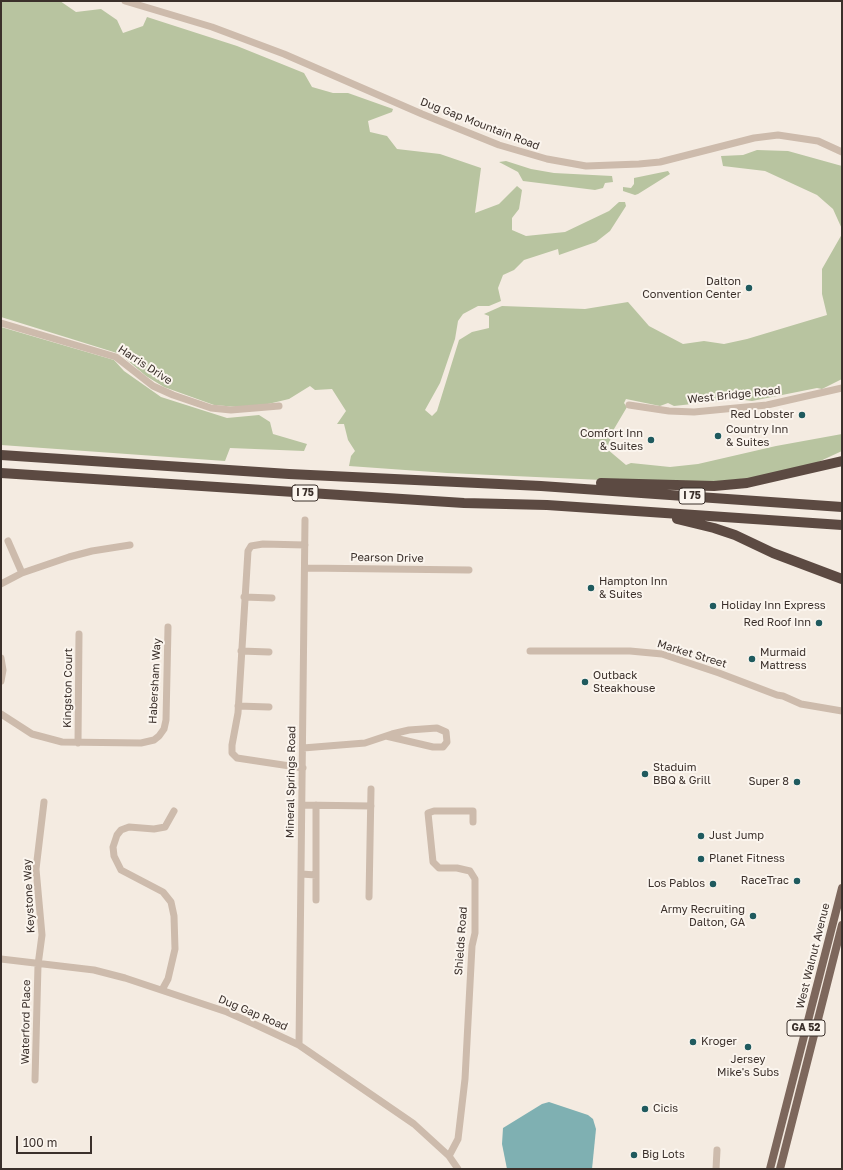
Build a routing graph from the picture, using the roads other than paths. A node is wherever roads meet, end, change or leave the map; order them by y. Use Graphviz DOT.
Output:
graph roads {
  1 [pos="125,1"];
  2 [pos="842,152"];
  3 [pos="1,323"];
  4 [pos="842,388"];
  5 [pos="629,405"];
  6 [pos="279,406"];
  7 [pos="1,455"];
  8 [pos="842,461"];
  9 [pos="1,473"];
  10 [pos="541,486"];
  11 [pos="842,507"];
  12 [pos="656,512"];
  13 [pos="305,520"];
  14 [pos="842,525"];
  15 [pos="8,541"];
  16 [pos="130,545"];
  17 [pos="305,545"];
  18 [pos="305,568"];
  19 [pos="469,570"];
  20 [pos="22,573"];
  21 [pos="842,579"];
  22 [pos="1,584"];
  23 [pos="244,597"];
  24 [pos="272,598"];
  25 [pos="168,627"];
  26 [pos="79,634"];
  27 [pos="241,651"];
  28 [pos="530,651"];
  29 [pos="269,652"];
  30 [pos="1,658"];
  31 [pos="1,681"];
  32 [pos="238,706"];
  33 [pos="269,707"];
  34 [pos="842,711"];
  35 [pos="1,714"];
  36 [pos="386,736"];
  37 [pos="78,743"];
  38 [pos="303,748"];
  39 [pos="302,768"];
  40 [pos="371,789"];
  41 [pos="44,802"];
  42 [pos="302,805"];
  43 [pos="316,805"];
  44 [pos="371,806"];
  45 [pos="174,811"];
  46 [pos="473,822"];
  47 [pos="301,874"];
  48 [pos="316,875"];
  49 [pos="842,888"];
  50 [pos="369,897"];
  51 [pos="316,900"];
  52 [pos="842,925"];
  53 [pos="1,959"];
  54 [pos="38,965"];
  55 [pos="162,990"];
  56 [pos="299,1045"];
  57 [pos="35,1080"];
  58 [pos="718,1150"];
  59 [pos="449,1156"];
  60 [pos="458,1169"];
  61 [pos="716,1169"];
  62 [pos="770,1169"];
  63 [pos="780,1169"];
  1 -- 2 [label="street, Dug Gap Mountain Road"];
  3 -- 6 [label="street, Harris Drive"];
  4 -- 5 [label="street, West Bridge Road"];
  7 -- 10 [label="highway, I 75"];
  8 -- 10 [label="highway"];
  9 -- 12 [label="highway, I 75"];
  10 -- 11 [label="highway, I 75"];
  12 -- 14 [label="highway, I 75"];
  12 -- 21 [label="highway"];
  13 -- 17 [label="street, Mineral Springs Road"];
  15 -- 20 [label="street"];
  16 -- 20 [label="street"];
  17 -- 18 [label="street, Mineral Springs Road"];
  17 -- 23 [label="street"];
  18 -- 19 [label="street, Pearson Drive"];
  18 -- 38 [label="street, Mineral Springs Road"];
  20 -- 22 [label="street"];
  23 -- 24 [label="street"];
  23 -- 27 [label="street"];
  25 -- 37 [label="street, Habersham Way"];
  26 -- 37 [label="street, Kingston Court"];
  27 -- 29 [label="street"];
  27 -- 32 [label="street"];
  28 -- 34 [label="street, Market Street"];
  30 -- 31 [label="street"];
  32 -- 33 [label="street"];
  32 -- 39 [label="street"];
  35 -- 37 [label="street, Habersham Way"];
  36 -- 36 [label="street"];
  36 -- 38 [label="street"];
  38 -- 39 [label="street, Mineral Springs Road"];
  39 -- 42 [label="street, Mineral Springs Road"];
  40 -- 44 [label="street"];
  41 -- 54 [label="street, Keystone Way"];
  42 -- 43 [label="street"];
  42 -- 47 [label="street, Mineral Springs Road"];
  43 -- 44 [label="street"];
  43 -- 48 [label="street"];
  44 -- 50 [label="street"];
  45 -- 55 [label="street"];
  46 -- 59 [label="street, Shields Road"];
  47 -- 48 [label="street"];
  47 -- 56 [label="street, Mineral Springs Road"];
  48 -- 51 [label="street"];
  49 -- 62 [label="main road, West Walnut Avenue / GA 52"];
  52 -- 63 [label="main road, West Walnut Avenue / GA 52"];
  53 -- 54 [label="street, Dug Gap Road"];
  54 -- 55 [label="street, Dug Gap Road"];
  54 -- 57 [label="street, Waterford Place"];
  55 -- 56 [label="street, Dug Gap Road"];
  56 -- 59 [label="street, Dug Gap Road"];
  58 -- 61 [label="street"];
  59 -- 60 [label="street, Dug Gap Road"];
}
